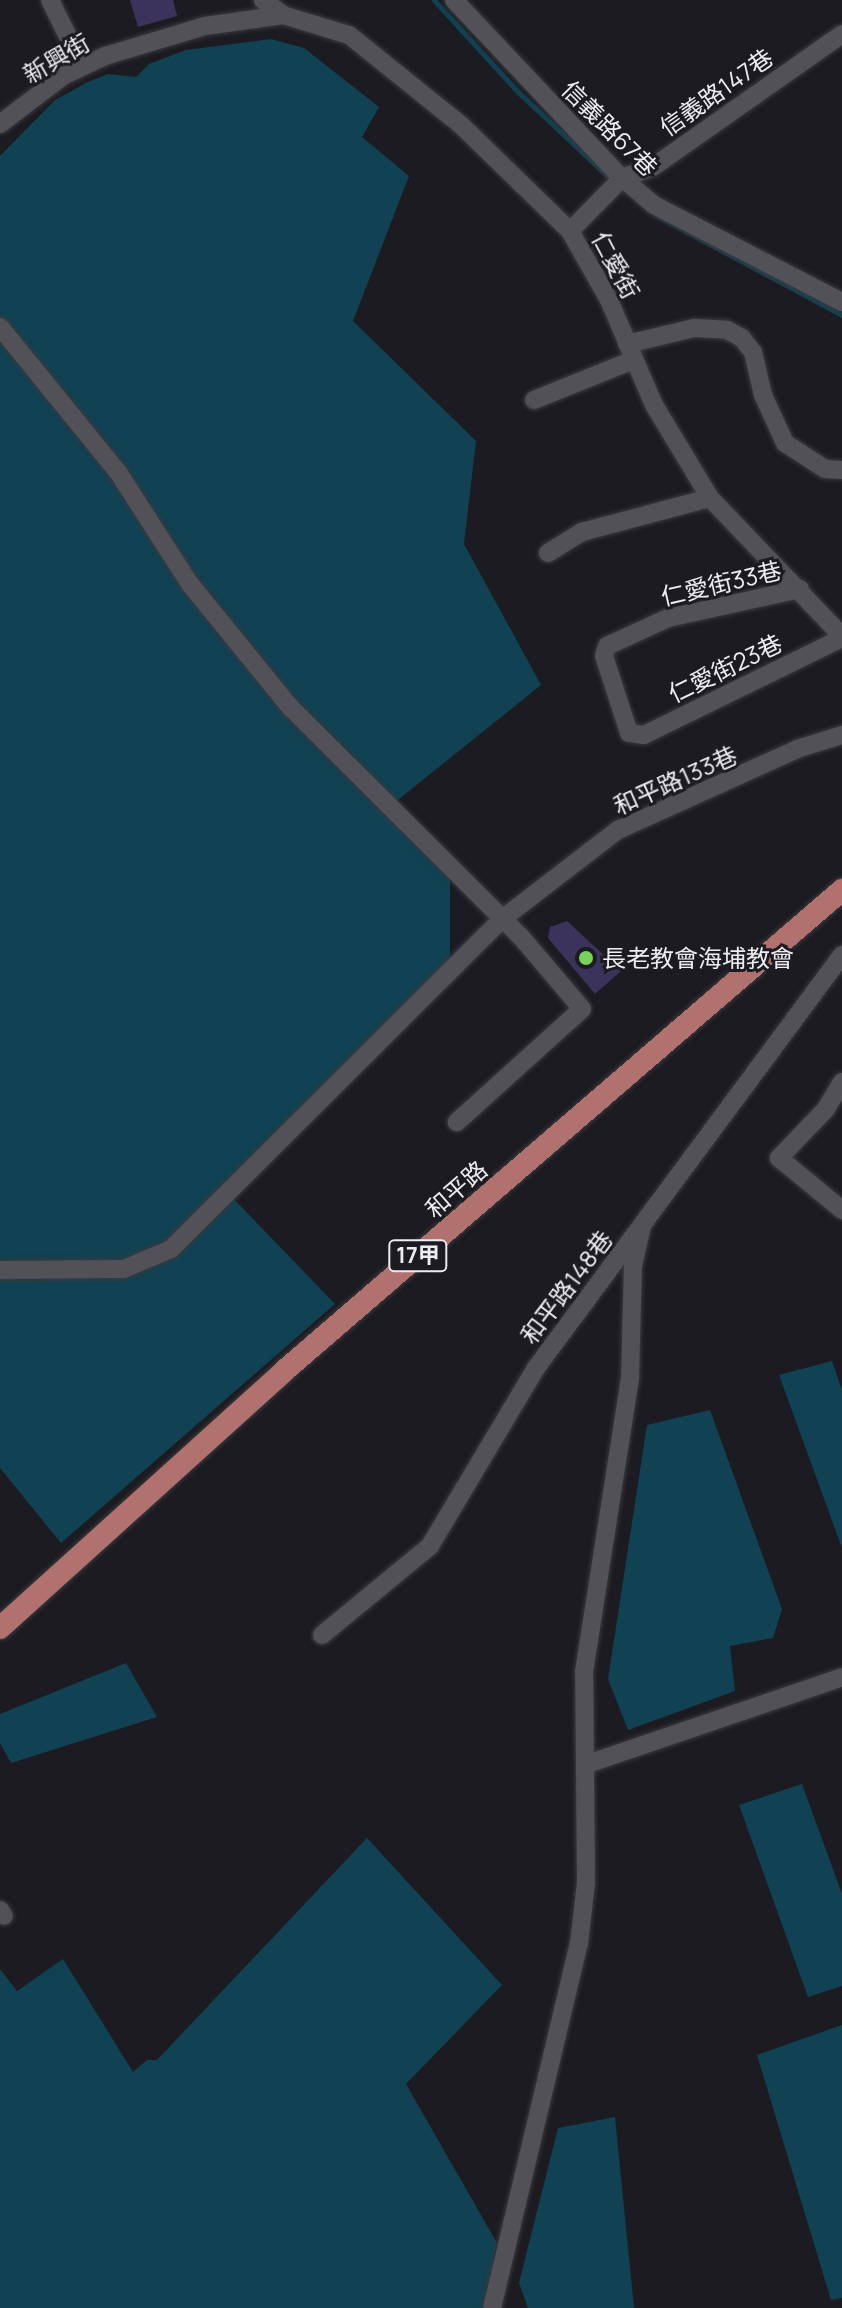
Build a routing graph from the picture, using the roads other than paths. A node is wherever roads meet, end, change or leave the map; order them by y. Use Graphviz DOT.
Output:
graph roads {
  1 [pos="50,0"];
  2 [pos="263,0"];
  3 [pos="454,0"];
  4 [pos="283,15"];
  5 [pos="842,34"];
  6 [pos="82,65"];
  7 [pos="0,124"];
  8 [pos="613,186"];
  9 [pos="570,231"];
  10 [pos="842,302"];
  11 [pos="0,327"];
  12 [pos="630,352"];
  13 [pos="534,400"];
  14 [pos="842,470"];
  15 [pos="710,498"];
  16 [pos="548,553"];
  17 [pos="800,589"];
  18 [pos="842,637"];
  19 [pos="629,733"];
  20 [pos="842,735"];
  21 [pos="842,890"];
  22 [pos="501,920"];
  23 [pos="842,955"];
  24 [pos="842,1082"];
  25 [pos="457,1122"];
  26 [pos="842,1210"];
  27 [pos="642,1226"];
  28 [pos="0,1270"];
  29 [pos="0,1628"];
  30 [pos="322,1635"];
  31 [pos="842,1677"];
  32 [pos="587,1764"];
  33 [pos="492,2308"];
  1 -- 6 [label="street"];
  2 -- 4 [label="street, 仁愛街"];
  3 -- 8 [label="street, 信義路67巷"];
  4 -- 6 [label="street, 新興街"];
  4 -- 9 [label="street, 仁愛街"];
  5 -- 8 [label="street, 信義路147巷"];
  6 -- 7 [label="street, 新興街"];
  8 -- 9 [label="street"];
  8 -- 10 [label="street, 信義路67巷"];
  9 -- 12 [label="street, 仁愛街"];
  11 -- 22 [label="street"];
  12 -- 13 [label="street"];
  12 -- 14 [label="street"];
  12 -- 15 [label="street, 仁愛街"];
  15 -- 16 [label="street"];
  15 -- 17 [label="street, 仁愛街"];
  17 -- 18 [label="street, 仁愛街"];
  17 -- 19 [label="street, 仁愛街33巷"];
  18 -- 19 [label="street, 仁愛街23巷"];
  20 -- 22 [label="street, 和平路133巷"];
  21 -- 29 [label="main road, 和平路 / 17甲"];
  22 -- 25 [label="street"];
  22 -- 28 [label="street, 和平路133巷"];
  23 -- 27 [label="street, 和平路148巷"];
  24 -- 26 [label="street"];
  27 -- 30 [label="street, 和平路148巷"];
  27 -- 32 [label="street"];
  31 -- 32 [label="street"];
  32 -- 33 [label="street"];
}
